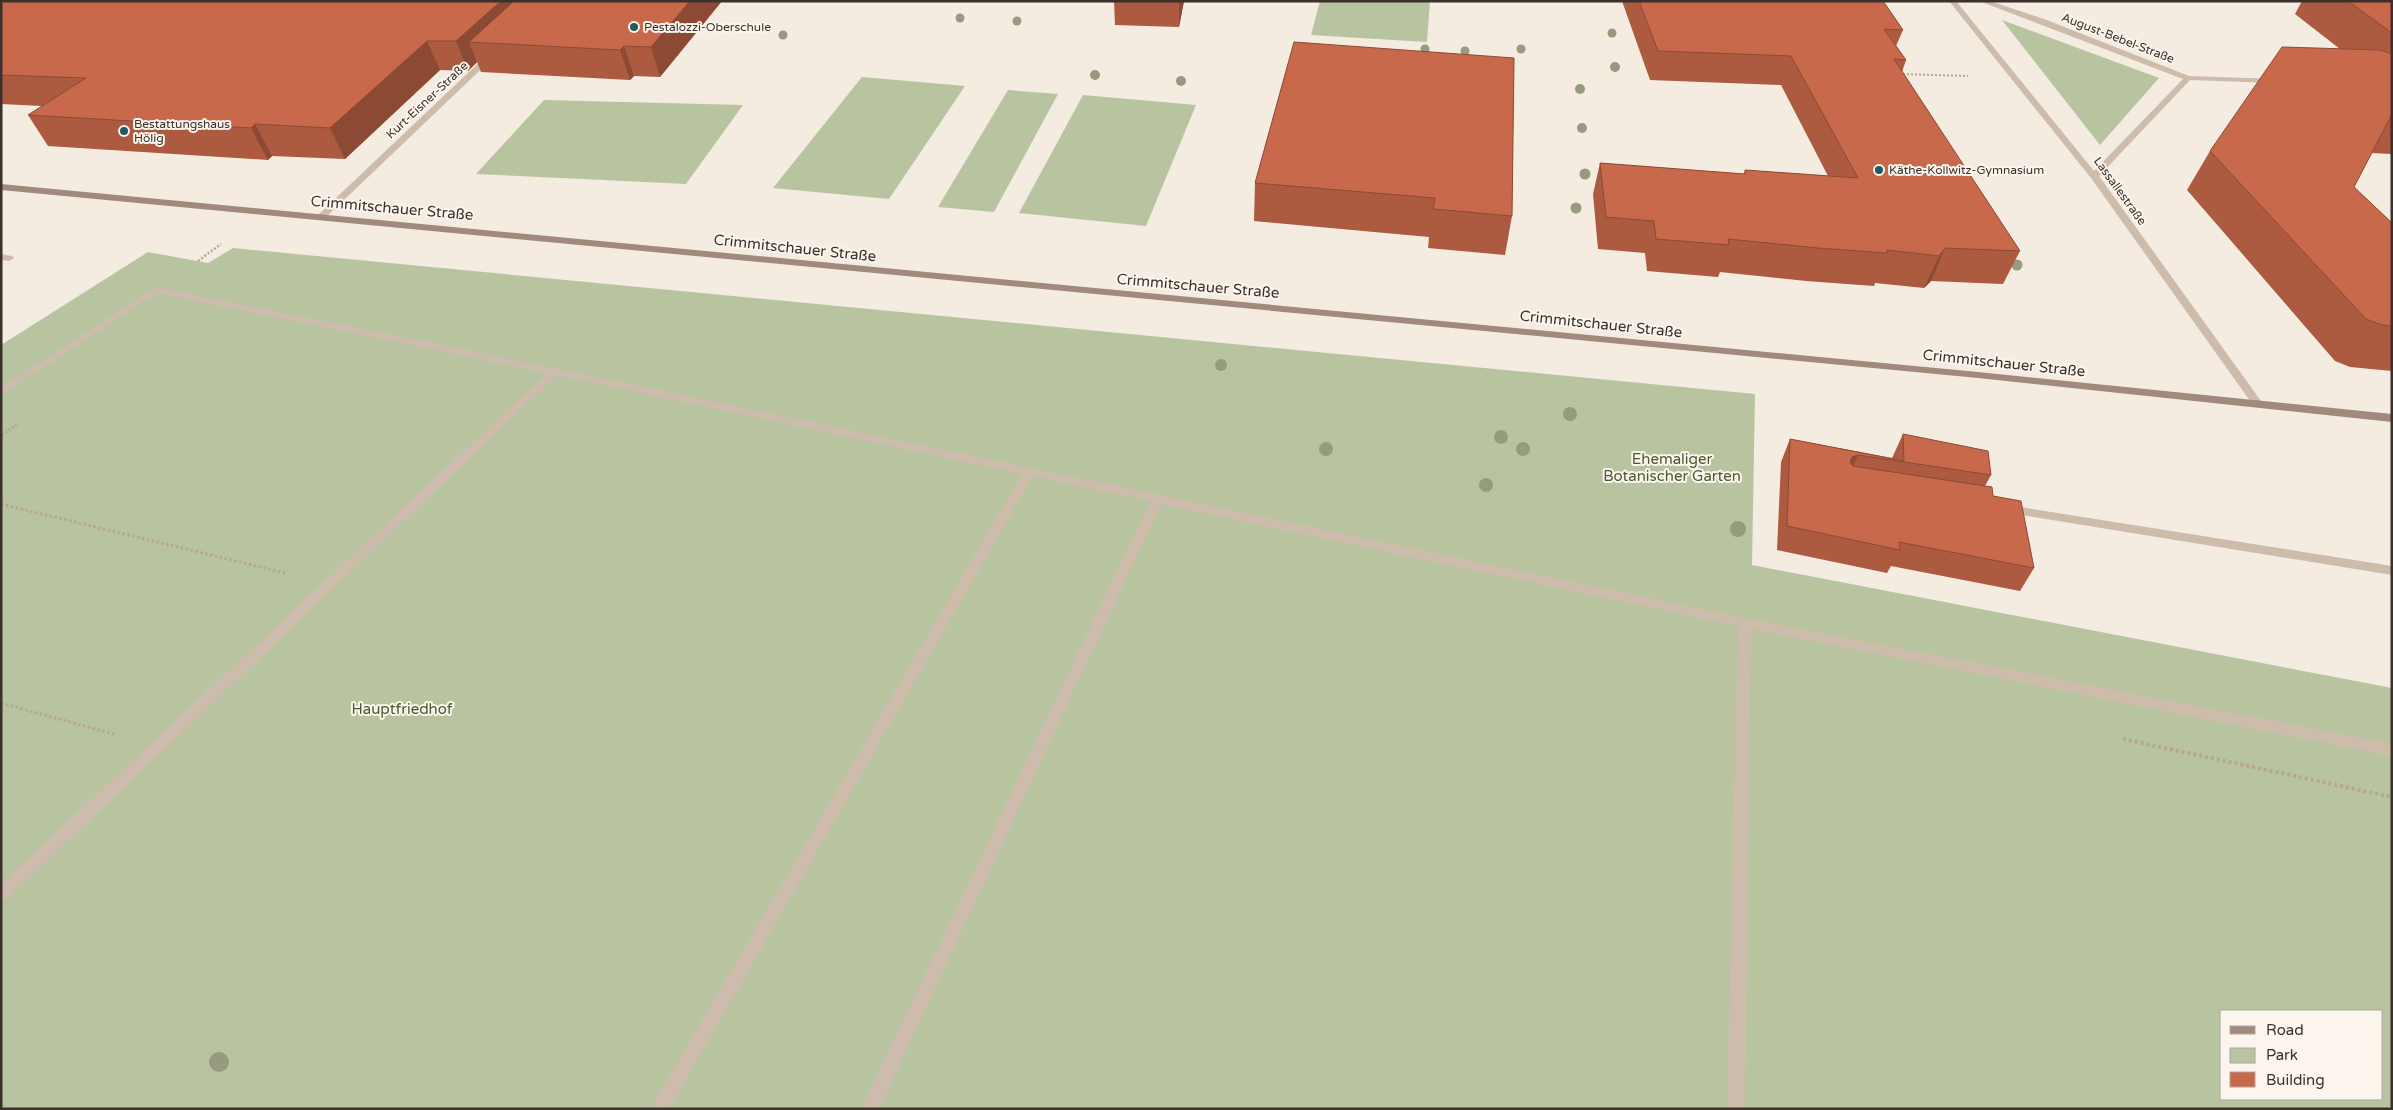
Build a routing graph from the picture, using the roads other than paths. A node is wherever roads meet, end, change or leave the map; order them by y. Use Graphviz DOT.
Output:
graph roads {
  1 [pos="1952,1"];
  2 [pos="1982,1"];
  3 [pos="500,48"];
  4 [pos="2188,78"];
  5 [pos="2285,81"];
  6 [pos="2094,176"];
  7 [pos="1,187"];
  8 [pos="322,216"];
  9 [pos="555,371"];
  10 [pos="1,392"];
  11 [pos="2257,403"];
  12 [pos="2392,418"];
  13 [pos="1030,471"];
  14 [pos="1158,498"];
  15 [pos="1993,507"];
  16 [pos="2392,571"];
  17 [pos="1745,623"];
  18 [pos="2392,750"];
  19 [pos="1,894"];
  20 [pos="659,1109"];
  21 [pos="870,1109"];
  22 [pos="1736,1109"];
  1 -- 6 [label="street, Lassallestraße"];
  2 -- 4 [label="street, August-Bebel-Straße"];
  3 -- 8 [label="street, Kurt-Eisner-Straße"];
  4 -- 5 [label="street, August-Bebel-Straße"];
  4 -- 6 [label="street, August-Bebel-Straße"];
  6 -- 11 [label="street, Lassallestraße"];
  7 -- 8 [label="main road, Crimmitschauer Straße"];
  8 -- 11 [label="main road, Crimmitschauer Straße"];
  9 -- 10 [label="street"];
  9 -- 13 [label="street"];
  9 -- 19 [label="street"];
  11 -- 12 [label="main road, Crimmitschauer Straße"];
  13 -- 14 [label="street"];
  13 -- 20 [label="street"];
  14 -- 17 [label="street"];
  14 -- 21 [label="street"];
  15 -- 16 [label="street"];
  17 -- 18 [label="street"];
  17 -- 22 [label="street"];
}
